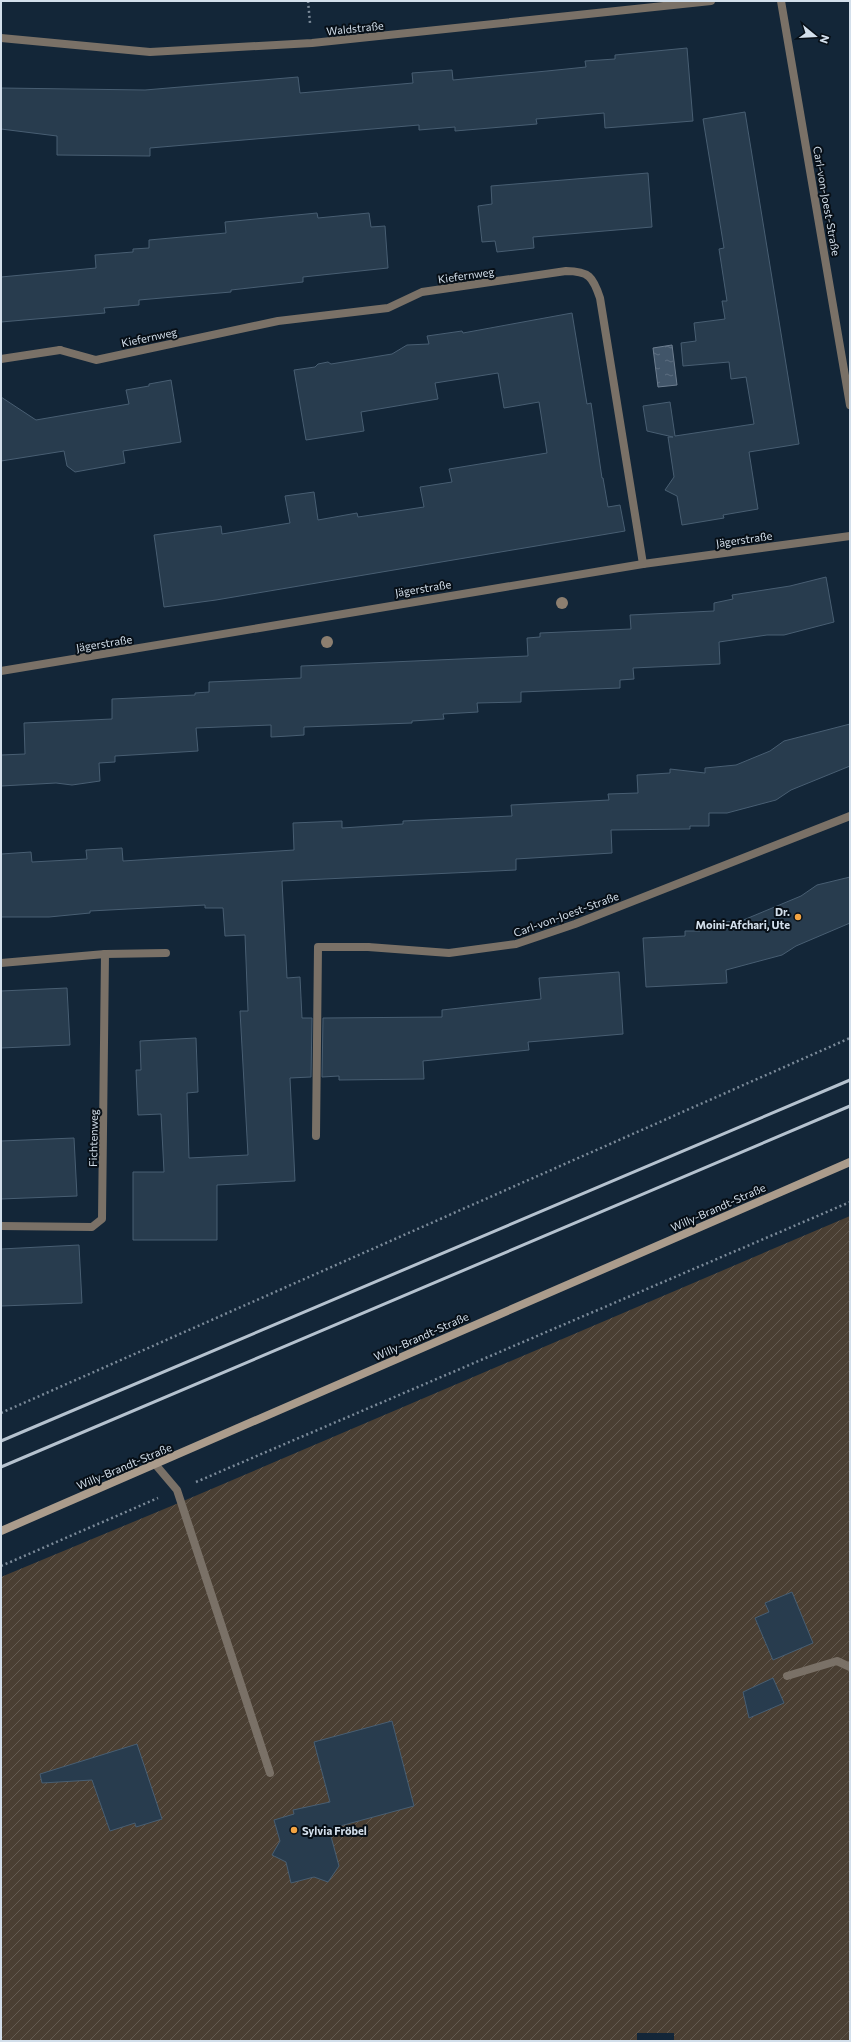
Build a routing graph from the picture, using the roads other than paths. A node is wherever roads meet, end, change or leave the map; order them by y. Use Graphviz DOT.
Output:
graph roads {
  1 [pos="711,1"];
  2 [pos="781,1"];
  3 [pos="1,38"];
  4 [pos="1,359"];
  5 [pos="850,405"];
  6 [pos="850,536"];
  7 [pos="644,564"];
  8 [pos="1,671"];
  9 [pos="850,816"];
  10 [pos="166,953"];
  11 [pos="105,954"];
  12 [pos="1,963"];
  13 [pos="316,1136"];
  14 [pos="850,1162"];
  15 [pos="1,1226"];
  16 [pos="155,1464"];
  17 [pos="1,1531"];
  18 [pos="850,1668"];
  19 [pos="787,1676"];
  20 [pos="270,1773"];
  1 -- 3 [label="street, Waldstraße"];
  2 -- 5 [label="street, Carl-von-Joest-Straße"];
  4 -- 7 [label="street, Kiefernweg"];
  6 -- 7 [label="street, Jägerstraße"];
  7 -- 8 [label="street, Jägerstraße"];
  9 -- 13 [label="street, Carl-von-Joest-Straße"];
  10 -- 11 [label="street"];
  11 -- 12 [label="street"];
  11 -- 15 [label="street, Fichtenweg"];
  14 -- 16 [label="main road, Willy-Brandt-Straße"];
  16 -- 17 [label="main road, Willy-Brandt-Straße"];
  16 -- 20 [label="street"];
  18 -- 19 [label="street"];
}
